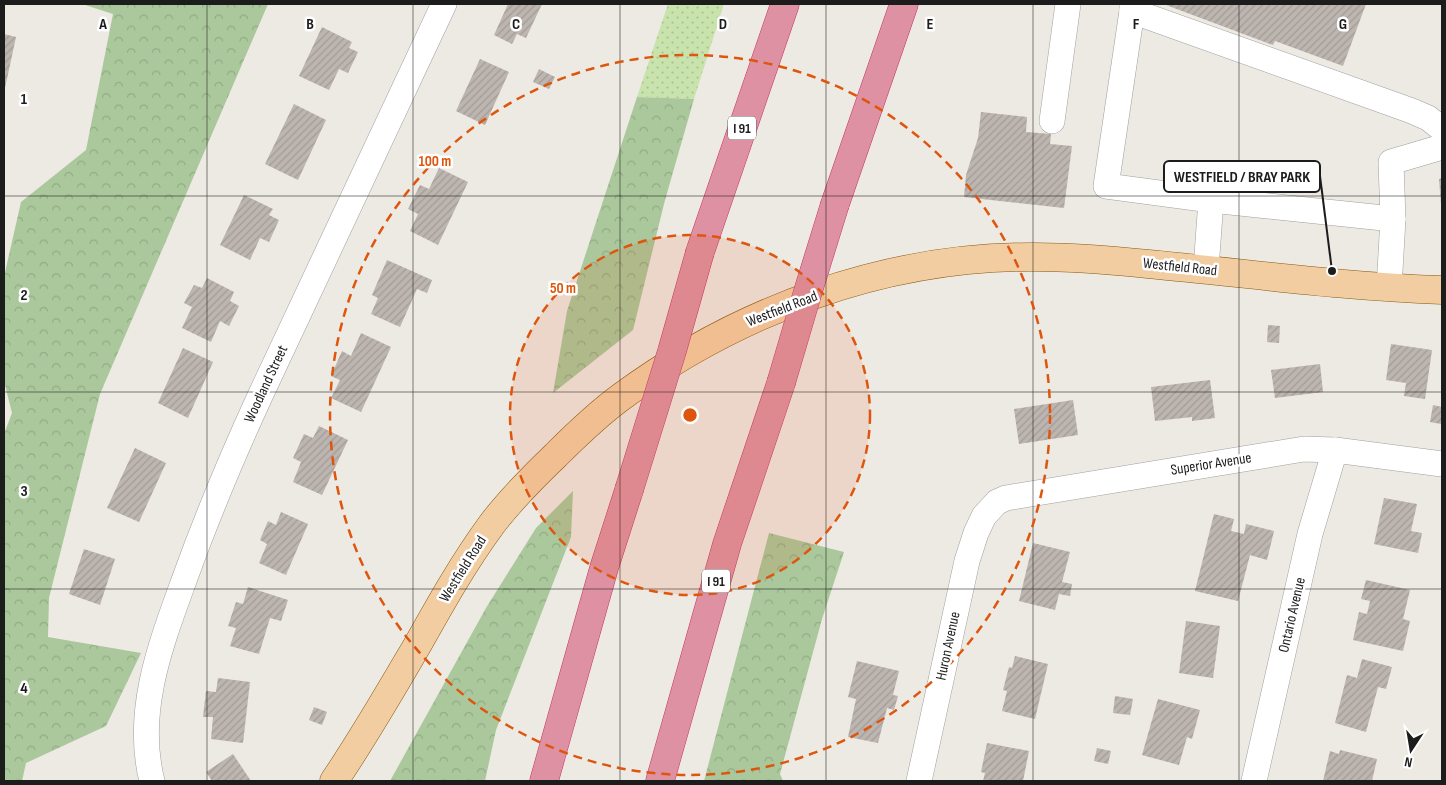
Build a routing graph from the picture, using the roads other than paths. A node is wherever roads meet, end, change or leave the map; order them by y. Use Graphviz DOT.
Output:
graph roads {
  1 [pos="444,4"];
  2 [pos="785,4"];
  3 [pos="904,4"];
  4 [pos="1068,4"];
  5 [pos="1132,7"];
  6 [pos="1052,121"];
  7 [pos="1442,128"];
  8 [pos="1442,147"];
  9 [pos="1211,200"];
  10 [pos="1393,219"];
  11 [pos="1206,269"];
  12 [pos="1389,288"];
  13 [pos="1442,290"];
  14 [pos="1335,450"];
  15 [pos="1442,464"];
  16 [pos="986,514"];
  17 [pos="152,781"];
  18 [pos="334,781"];
  19 [pos="544,781"];
  20 [pos="660,781"];
  21 [pos="919,781"];
  22 [pos="1254,781"];
  1 -- 17 [label="street, Woodland Street"];
  2 -- 19 [label="highway, I 91, bridge"];
  3 -- 20 [label="highway, I 91, bridge"];
  4 -- 6 [label="street"];
  5 -- 7 [label="street"];
  5 -- 9 [label="street"];
  8 -- 10 [label="street"];
  9 -- 10 [label="street"];
  9 -- 11 [label="street"];
  10 -- 12 [label="street"];
  11 -- 12 [label="main road, Westfield Road"];
  11 -- 18 [label="main road, Westfield Road"];
  12 -- 13 [label="main road, Westfield Road"];
  14 -- 15 [label="street, Superior Avenue"];
  14 -- 16 [label="street, Superior Avenue"];
  14 -- 22 [label="street, Ontario Avenue"];
  16 -- 21 [label="street, Huron Avenue"];
}
